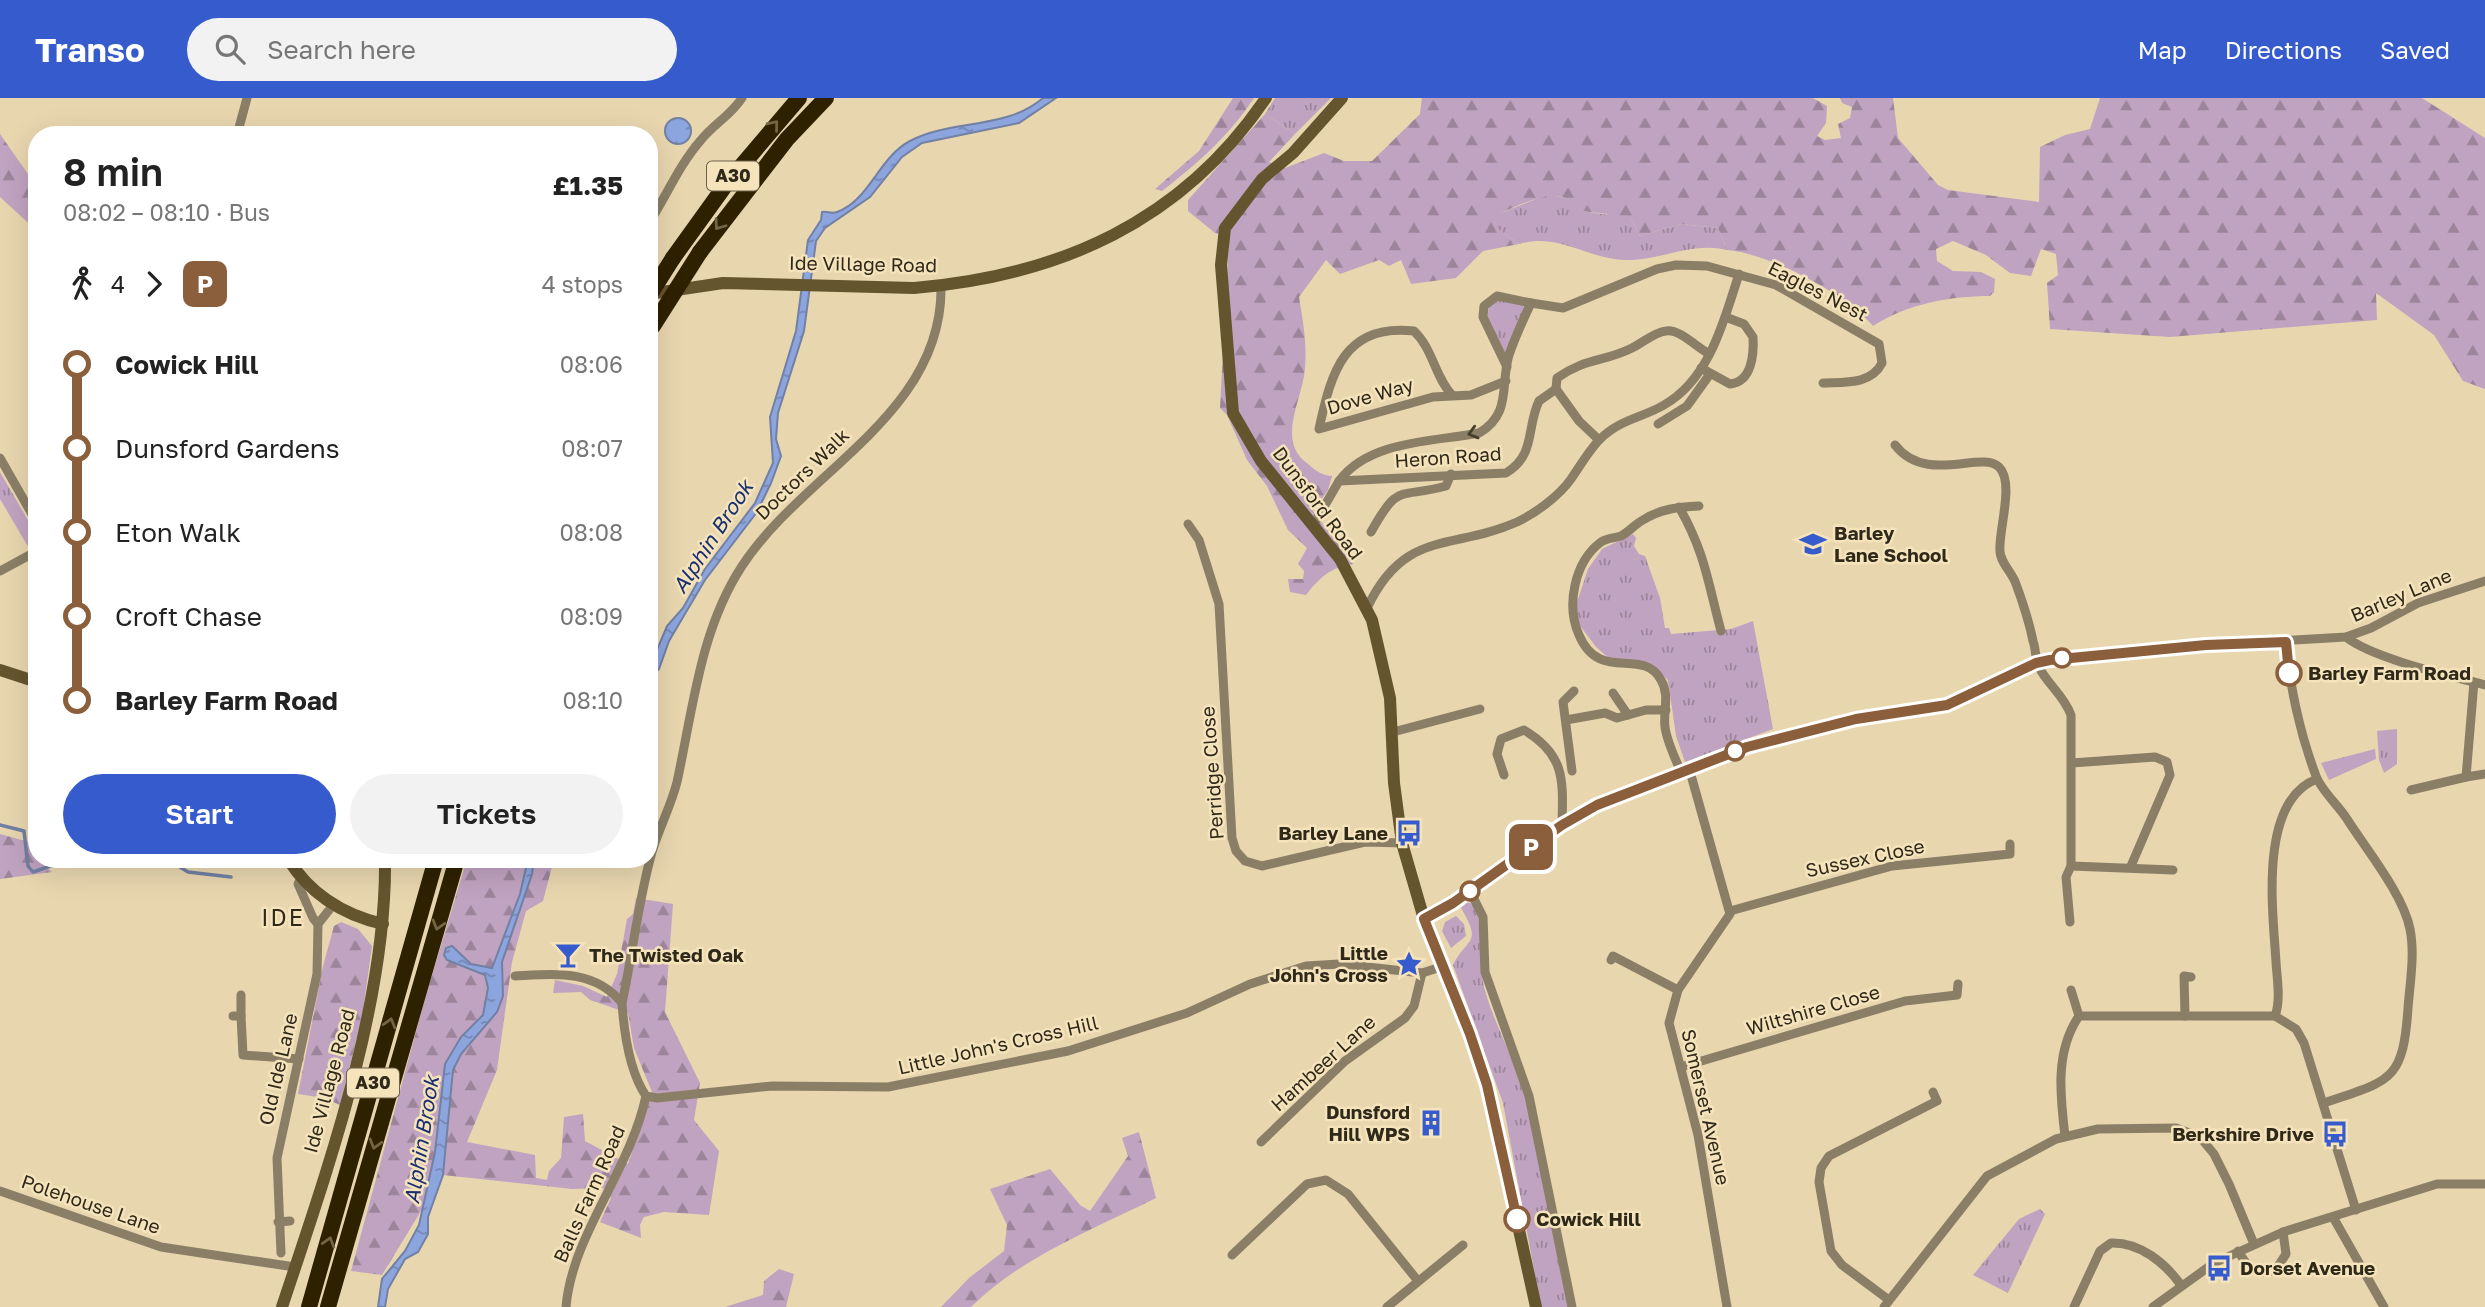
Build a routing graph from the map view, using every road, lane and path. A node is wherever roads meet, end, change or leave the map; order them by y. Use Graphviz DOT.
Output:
graph roads {
  1 [pos="247,98"];
  2 [pos="742,98"];
  3 [pos="799,98"];
  4 [pos="826,98"];
  5 [pos="1266,98"];
  6 [pos="1342,98"];
  7 [pos="239,126"];
  8 [pos="658,207"];
  9 [pos="1739,274"];
  10 [pos="658,281"];
  11 [pos="942,285"];
  12 [pos="658,293"];
  13 [pos="1531,303"];
  14 [pos="1728,317"];
  15 [pos="658,318"];
  16 [pos="1708,354"];
  17 [pos="1507,367"];
  18 [pos="1700,368"];
  19 [pos="1710,374"];
  20 [pos="1506,381"];
  21 [pos="1824,383"];
  22 [pos="1556,389"];
  23 [pos="1452,395"];
  24 [pos="1658,424"];
  25 [pos="1599,440"];
  26 [pos="1895,445"];
  27 [pos="0,458"];
  28 [pos="1451,474"];
  29 [pos="1339,481"];
  30 [pos="1699,506"];
  31 [pos="28,507"];
  32 [pos="1679,507"];
  33 [pos="1188,524"];
  34 [pos="1314,524"];
  35 [pos="1371,532"];
  36 [pos="28,556"];
  37 [pos="0,571"];
  38 [pos="2485,581"];
  39 [pos="1367,608"];
  40 [pos="1721,631"];
  41 [pos="2346,636"];
  42 [pos="2286,642"];
  43 [pos="2036,663"];
  44 [pos="0,670"];
  45 [pos="28,679"];
  46 [pos="2474,682"];
  47 [pos="2485,685"];
  48 [pos="1574,691"];
  49 [pos="1613,693"];
  50 [pos="1480,709"];
  51 [pos="1666,710"];
  52 [pos="1628,715"];
  53 [pos="1566,720"];
  54 [pos="1393,732"];
  55 [pos="2072,763"];
  56 [pos="1685,770"];
  57 [pos="1572,771"];
  58 [pos="2485,774"];
  59 [pos="1504,775"];
  60 [pos="2466,777"];
  61 [pos="2317,779"];
  62 [pos="2411,790"];
  63 [pos="1562,825"];
  64 [pos="658,835"];
  65 [pos="1402,843"];
  66 [pos="2010,865"];
  67 [pos="2071,866"];
  68 [pos="2131,866"];
  69 [pos="295,868"];
  70 [pos="385,868"];
  71 [pos="433,868"];
  72 [pos="454,868"];
  73 [pos="649,868"];
  74 [pos="2173,870"];
  75 [pos="302,876"];
  76 [pos="1470,891"];
  77 [pos="333,905"];
  78 [pos="1730,911"];
  79 [pos="1424,919"];
  80 [pos="2070,922"];
  81 [pos="318,924"];
  82 [pos="383,924"];
  83 [pos="1618,946"];
  84 [pos="1441,967"];
  85 [pos="1422,973"];
  86 [pos="515,976"];
  87 [pos="2183,976"];
  88 [pos="626,982"];
  89 [pos="1958,984"];
  90 [pos="610,988"];
  91 [pos="1678,990"];
  92 [pos="2071,990"];
  93 [pos="241,995"];
  94 [pos="622,1003"];
  95 [pos="2080,1016"];
  96 [pos="2185,1016"];
  97 [pos="2275,1016"];
  98 [pos="299,1059"];
  99 [pos="1681,1067"];
  100 [pos="646,1096"];
  101 [pos="1937,1100"];
  102 [pos="2324,1102"];
  103 [pos="2065,1136"];
  104 [pos="1261,1142"];
  105 [pos="2485,1184"];
  106 [pos="0,1191"];
  107 [pos="2356,1210"];
  108 [pos="2333,1217"];
  109 [pos="278,1222"];
  110 [pos="290,1222"];
  111 [pos="2283,1233"];
  112 [pos="2253,1244"];
  113 [pos="1462,1245"];
  114 [pos="2238,1251"];
  115 [pos="281,1253"];
  116 [pos="1232,1255"];
  117 [pos="295,1267"];
  118 [pos="1418,1280"];
  119 [pos="2181,1285"];
  120 [pos="1886,1303"];
  121 [pos="282,1307"];
  122 [pos="309,1307"];
  123 [pos="328,1307"];
  124 [pos="566,1307"];
  125 [pos="1387,1307"];
  126 [pos="1536,1307"];
  127 [pos="1572,1307"];
  128 [pos="1727,1307"];
  129 [pos="2074,1307"];
  130 [pos="2153,1307"];
  131 [pos="2384,1307"];
  1 -- 7 [label="street"];
  2 -- 8 [label="street"];
  10 -- 3 [label="highway, A30, one-way, bridge"];
  4 -- 15 [label="highway, A30, one-way, bridge"];
  5 -- 11 [label="main road, Ide Village Road"];
  6 -- 34 [label="main road, Dunsford Road"];
  9 -- 13 [label="street"];
  9 -- 14 [label="street"];
  9 -- 21 [label="street, Eagles Nest"];
  11 -- 12 [label="main road, Ide Village Road"];
  11 -- 64 [label="street, Doctors Walk"];
  13 -- 17 [label="street"];
  13 -- 17 [label="street"];
  14 -- 16 [label="street"];
  14 -- 19 [label="street"];
  16 -- 18 [label="street"];
  16 -- 22 [label="street, Heron Road"];
  17 -- 20 [label="street"];
  18 -- 19 [label="street"];
  18 -- 25 [label="street"];
  19 -- 24 [label="street"];
  20 -- 23 [label="street, Dove Way"];
  20 -- 29 [label="street, one-way"];
  22 -- 25 [label="street"];
  22 -- 28 [label="street, Heron Road"];
  23 -- 23 [label="street, Dove Way"];
  25 -- 39 [label="street"];
  26 -- 43 [label="street"];
  27 -- 31 [label="street"];
  28 -- 29 [label="street, Heron Road"];
  28 -- 35 [label="street"];
  29 -- 34 [label="street"];
  30 -- 32 [label="street"];
  32 -- 40 [label="street"];
  32 -- 51 [label="street"];
  33 -- 65 [label="street, Perridge Close"];
  34 -- 39 [label="main road, Dunsford Road"];
  36 -- 37 [label="street"];
  38 -- 41 [label="street, Barley Lane"];
  39 -- 54 [label="main road, Dunsford Road"];
  41 -- 42 [label="street, Barley Lane"];
  41 -- 46 [label="street"];
  42 -- 43 [label="street, Barley Lane"];
  42 -- 61 [label="street"];
  43 -- 55 [label="street"];
  43 -- 56 [label="street, Barley Lane"];
  44 -- 45 [label="main road"];
  46 -- 47 [label="street"];
  46 -- 60 [label="street"];
  48 -- 53 [label="street"];
  49 -- 52 [label="street"];
  50 -- 54 [label="street"];
  51 -- 52 [label="street"];
  51 -- 56 [label="street"];
  52 -- 53 [label="street"];
  53 -- 57 [label="street"];
  54 -- 65 [label="main road, Dunsford Road"];
  55 -- 67 [label="street"];
  55 -- 68 [label="street"];
  56 -- 63 [label="street, Barley Lane"];
  56 -- 78 [label="street"];
  58 -- 60 [label="street"];
  59 -- 63 [label="street"];
  60 -- 62 [label="street"];
  61 -- 97 [label="street"];
  61 -- 102 [label="street"];
  63 -- 76 [label="street, Barley Lane"];
  65 -- 79 [label="main road, Dunsford Road"];
  66 -- 78 [label="street, Sussex Close"];
  67 -- 68 [label="street"];
  67 -- 80 [label="street"];
  68 -- 74 [label="street"];
  69 -- 75 [label="main road"];
  70 -- 82 [label="main road, Ide Village Road"];
  122 -- 71 [label="highway, A30, one-way"];
  72 -- 123 [label="highway, A30, one-way"];
  73 -- 88 [label="street, Doctors Walk"];
  75 -- 77 [label="main road"];
  75 -- 81 [label="street, Old Ide Lane"];
  76 -- 79 [label="street, Barley Lane"];
  76 -- 127 [label="street"];
  77 -- 81 [label="street"];
  77 -- 82 [label="main road"];
  78 -- 91 [label="street, Somerset Avenue"];
  79 -- 84 [label="main road, Dunsford Road"];
  81 -- 98 [label="street, Old Ide Lane"];
  82 -- 117 [label="main road, Ide Village Road"];
  83 -- 91 [label="street"];
  84 -- 85 [label="street, Little John's Cross Hill"];
  84 -- 126 [label="main road, Dunsford Road"];
  85 -- 100 [label="street, Little John's Cross Hill"];
  85 -- 104 [label="street, Hambeer Lane"];
  86 -- 90 [label="street"];
  87 -- 96 [label="street"];
  88 -- 90 [label="street"];
  88 -- 94 [label="street"];
  89 -- 99 [label="street, Wiltshire Close"];
  90 -- 94 [label="street"];
  91 -- 99 [label="street, Somerset Avenue"];
  92 -- 95 [label="street"];
  93 -- 98 [label="street"];
  94 -- 100 [label="street"];
  95 -- 96 [label="street"];
  95 -- 103 [label="street"];
  96 -- 97 [label="street"];
  97 -- 102 [label="street"];
  98 -- 109 [label="street, Old Ide Lane"];
  99 -- 128 [label="street, Somerset Avenue"];
  100 -- 124 [label="street, Balls Farm Road"];
  101 -- 120 [label="street"];
  102 -- 107 [label="street"];
  103 -- 112 [label="street"];
  103 -- 120 [label="street"];
  105 -- 107 [label="street"];
  106 -- 117 [label="street, Polehouse Lane"];
  107 -- 108 [label="street"];
  108 -- 111 [label="street"];
  108 -- 131 [label="street"];
  109 -- 110 [label="street"];
  109 -- 115 [label="street, Old Ide Lane"];
  111 -- 112 [label="street"];
  111 -- 114 [label="street"];
  112 -- 114 [label="street"];
  113 -- 118 [label="street"];
  114 -- 119 [label="street"];
  116 -- 118 [label="street"];
  117 -- 121 [label="main road, Ide Village Road"];
  118 -- 125 [label="street"];
  119 -- 129 [label="street"];
  119 -- 130 [label="street"];
}
